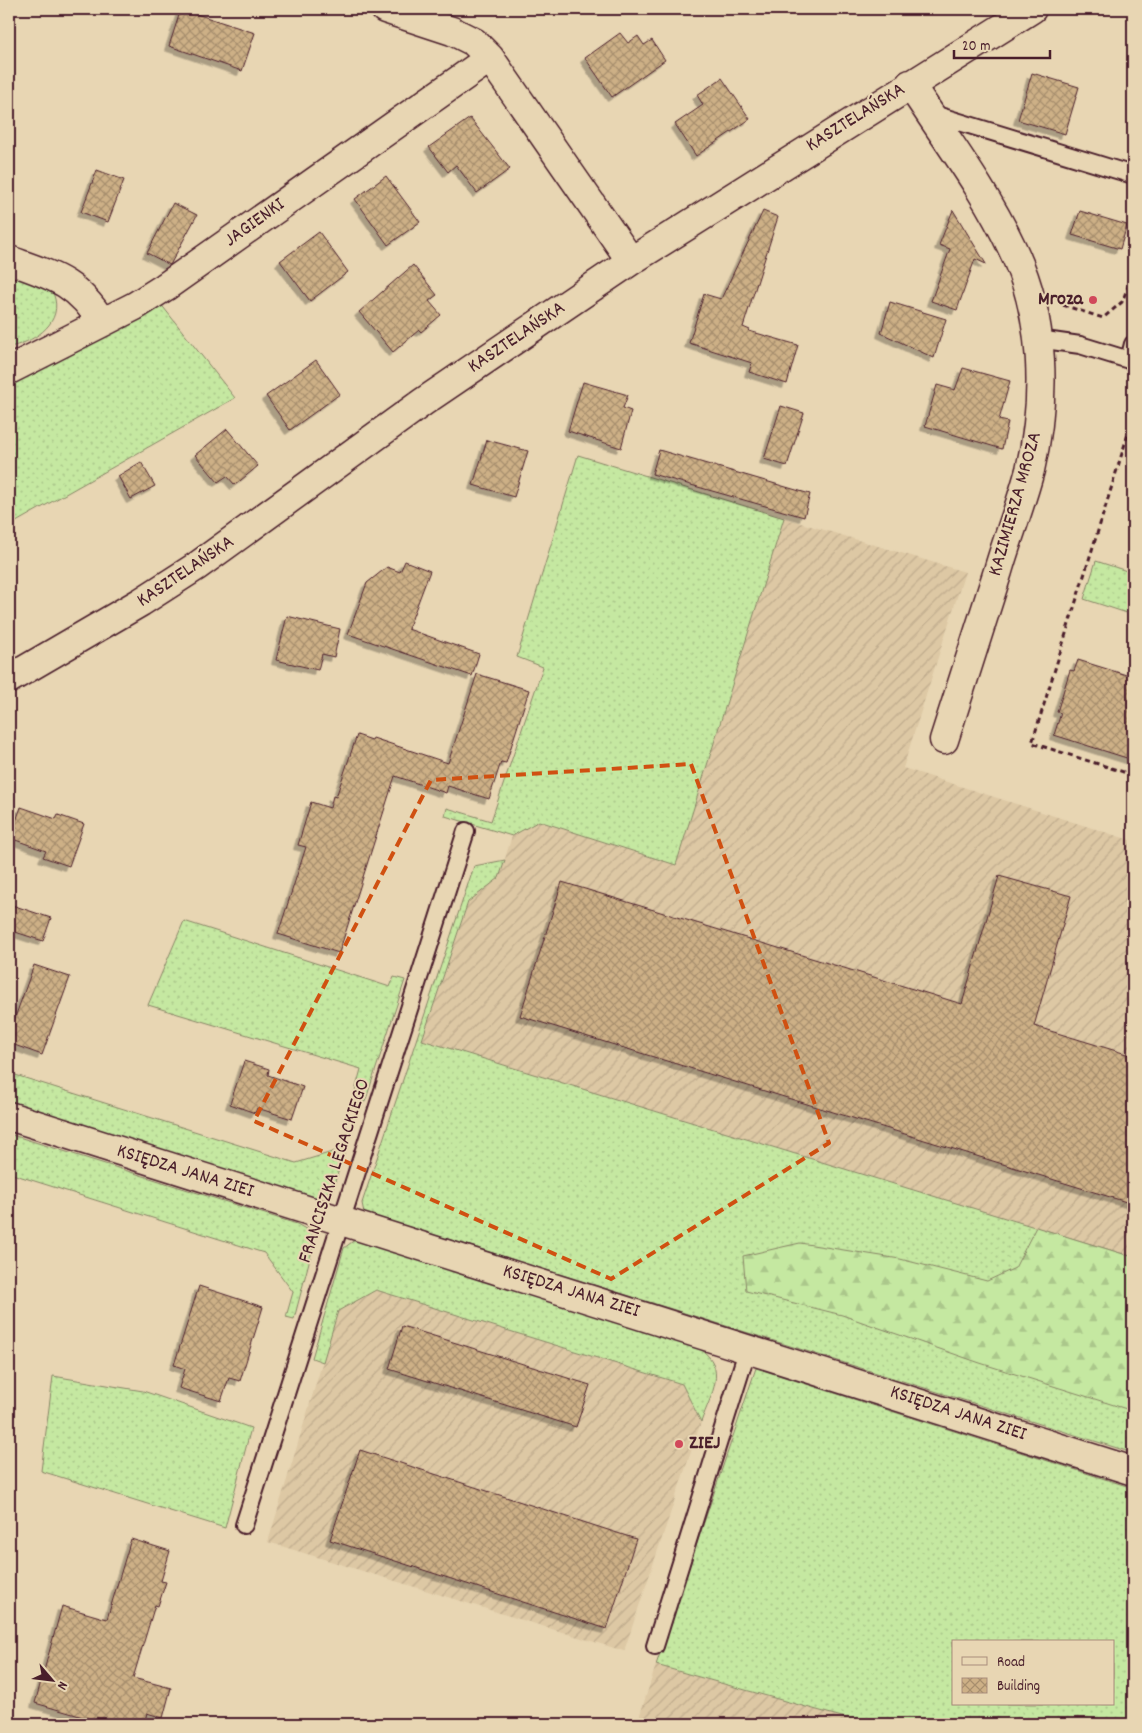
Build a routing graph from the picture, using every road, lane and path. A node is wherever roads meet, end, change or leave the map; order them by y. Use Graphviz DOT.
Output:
graph roads {
  1 [pos="385,9"];
  2 [pos="1032,9"];
  3 [pos="490,58"];
  4 [pos="910,84"];
  5 [pos="929,113"];
  6 [pos="1133,175"];
  7 [pos="9,260"];
  8 [pos="631,261"];
  9 [pos="1133,274"];
  10 [pos="1056,303"];
  11 [pos="102,322"];
  12 [pos="1038,339"];
  13 [pos="1133,344"];
  14 [pos="9,370"];
  15 [pos="1133,418"];
  16 [pos="9,679"];
  17 [pos="944,740"];
  18 [pos="1133,774"];
  19 [pos="466,831"];
  20 [pos="9,1116"];
  21 [pos="341,1220"];
  22 [pos="748,1348"];
  23 [pos="1133,1470"];
  24 [pos="244,1525"];
  25 [pos="655,1646"];
  1 -- 3 [label="street"];
  2 -- 4 [label="street, KASZTELAŃSKA"];
  3 -- 8 [label="street"];
  3 -- 11 [label="street, JAGIENKI"];
  4 -- 5 [label="street, KAZIMIERZA MROZA"];
  4 -- 8 [label="street, KASZTELAŃSKA"];
  5 -- 6 [label="lane"];
  5 -- 12 [label="street, KAZIMIERZA MROZA"];
  7 -- 11 [label="street"];
  8 -- 16 [label="street, KASZTELAŃSKA"];
  9 -- 10 [label="path"];
  11 -- 14 [label="street, JAGIENKI"];
  12 -- 13 [label="lane"];
  12 -- 17 [label="street, KAZIMIERZA MROZA"];
  15 -- 18 [label="path"];
  19 -- 21 [label="lane, FRANCISZKA LEGACKIEGO"];
  20 -- 21 [label="street, KSIĘDZA JANA ZIEI"];
  21 -- 22 [label="street, KSIĘDZA JANA ZIEI"];
  21 -- 24 [label="lane, FRANCISZKA LEGACKIEGO"];
  22 -- 23 [label="street, KSIĘDZA JANA ZIEI"];
  22 -- 25 [label="lane"];
}
